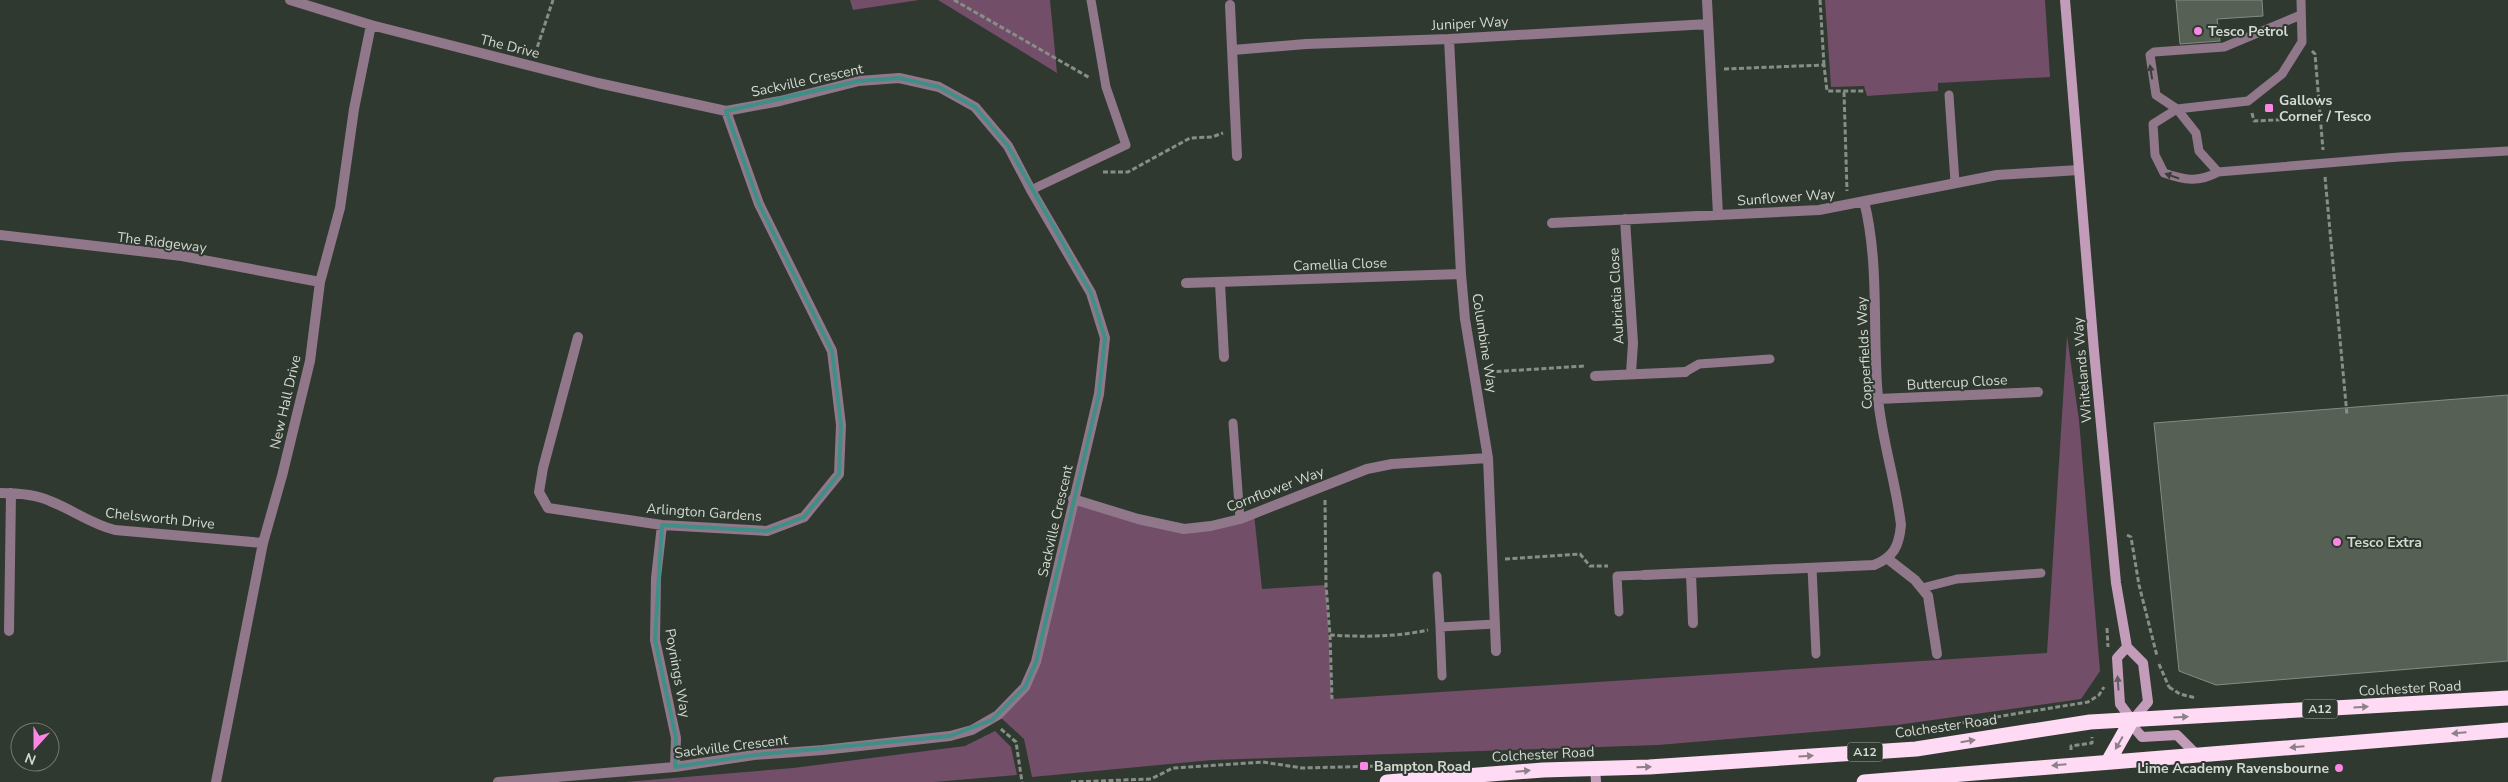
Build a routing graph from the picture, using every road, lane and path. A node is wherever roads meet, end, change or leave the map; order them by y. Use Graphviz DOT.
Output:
graph roads {
  1 [pos="290,0"];
  2 [pos="553,0"];
  3 [pos="954,0"];
  4 [pos="1091,0"];
  5 [pos="1707,0"];
  6 [pos="1820,0"];
  7 [pos="2065,0"];
  8 [pos="2301,0"];
  9 [pos="1230,5"];
  10 [pos="2301,15"];
  11 [pos="1708,24"];
  12 [pos="371,25"];
  13 [pos="1449,39"];
  14 [pos="2302,42"];
  15 [pos="1233,50"];
  16 [pos="531,65"];
  17 [pos="1824,65"];
  18 [pos="1711,70"];
  19 [pos="1106,87"];
  20 [pos="1864,91"];
  21 [pos="1844,92"];
  22 [pos="1949,95"];
  23 [pos="2248,101"];
  24 [pos="2177,110"];
  25 [pos="726,111"];
  26 [pos="2320,118"];
  27 [pos="1235,128"];
  28 [pos="2508,151"];
  29 [pos="1236,156"];
  30 [pos="2324,164"];
  31 [pos="2080,170"];
  32 [pos="1096,172"];
  33 [pos="2218,172"];
  34 [pos="1955,182"];
  35 [pos="1031,190"];
  36 [pos="1864,201"];
  37 [pos="1847,206"];
  38 [pos="1718,215"];
  39 [pos="1625,219"];
  40 [pos="1552,223"];
  41 [pos="0,235"];
  42 [pos="1460,274"];
  43 [pos="320,282"];
  44 [pos="1186,283"];
  45 [pos="1220,283"];
  46 [pos="578,337"];
  47 [pos="1224,357"];
  48 [pos="1770,359"];
  49 [pos="1685,372"];
  50 [pos="1476,373"];
  51 [pos="1631,373"];
  52 [pos="1595,376"];
  53 [pos="2038,392"];
  54 [pos="1878,399"];
  55 [pos="2347,415"];
  56 [pos="1233,423"];
  57 [pos="1488,458"];
  58 [pos="1324,486"];
  59 [pos="0,492"];
  60 [pos="11,493"];
  61 [pos="1073,499"];
  62 [pos="1240,519"];
  63 [pos="662,524"];
  64 [pos="2130,537"];
  65 [pos="263,543"];
  66 [pos="1888,559"];
  67 [pos="1493,560"];
  68 [pos="1617,565"];
  69 [pos="1812,568"];
  70 [pos="2041,572"];
  71 [pos="1691,574"];
  72 [pos="1644,575"];
  73 [pos="1437,576"];
  74 [pos="1922,588"];
  75 [pos="1619,612"];
  76 [pos="2107,619"];
  77 [pos="1693,623"];
  78 [pos="1495,624"];
  79 [pos="1440,627"];
  80 [pos="10,631"];
  81 [pos="1330,635"];
  82 [pos="2127,647"];
  83 [pos="1496,651"];
  84 [pos="1816,654"];
  85 [pos="1937,654"];
  86 [pos="2108,656"];
  87 [pos="1442,676"];
  88 [pos="2107,679"];
  89 [pos="2161,688"];
  90 [pos="2508,698"];
  91 [pos="1332,699"];
  92 [pos="992,720"];
  93 [pos="2131,721"];
  94 [pos="1917,729"];
  95 [pos="2508,730"];
  96 [pos="2092,734"];
  97 [pos="2071,753"];
  98 [pos="2198,755"];
  99 [pos="2108,762"];
  100 [pos="675,767"];
  101 [pos="1596,775"];
  102 [pos="1117,781"];
  103 [pos="216,782"];
  104 [pos="498,782"];
  105 [pos="1022,782"];
  106 [pos="1071,782"];
  107 [pos="1387,782"];
  108 [pos="1864,782"];
  1 -- 12 [label="street, The Drive"];
  2 -- 16 [label="path"];
  3 -- 19 [label="path"];
  4 -- 19 [label="lane"];
  5 -- 11 [label="street"];
  6 -- 17 [label="path"];
  7 -- 31 [label="street, Whitelands Way"];
  8 -- 10 [label="lane"];
  9 -- 15 [label="street"];
  10 -- 14 [label="lane"];
  24 -- 10 [label="lane, one-way"];
  11 -- 13 [label="street, Juniper Way"];
  11 -- 18 [label="street"];
  12 -- 16 [label="street, The Drive"];
  12 -- 43 [label="street, New Hall Drive"];
  13 -- 15 [label="street, Juniper Way"];
  13 -- 42 [label="street, Columbine Way"];
  14 -- 23 [label="lane"];
  14 -- 26 [label="path"];
  15 -- 27 [label="street"];
  16 -- 25 [label="street, The Drive"];
  17 -- 18 [label="path"];
  17 -- 21 [label="path"];
  18 -- 38 [label="street"];
  19 -- 35 [label="lane"];
  20 -- 21 [label="path"];
  21 -- 37 [label="path"];
  22 -- 34 [label="lane"];
  23 -- 24 [label="lane"];
  23 -- 26 [label="path"];
  24 -- 33 [label="lane"];
  33 -- 24 [label="lane, one-way"];
  25 -- 35 [label="street, Sackville Crescent"];
  25 -- 63 [label="street, Arlington Gardens"];
  26 -- 30 [label="path"];
  27 -- 29 [label="street"];
  27 -- 32 [label="path"];
  28 -- 30 [label="lane"];
  30 -- 33 [label="lane"];
  30 -- 55 [label="path"];
  31 -- 34 [label="street, Sunflower Way"];
  31 -- 82 [label="street, Whitelands Way"];
  34 -- 36 [label="street, Sunflower Way"];
  35 -- 61 [label="street, Sackville Crescent"];
  36 -- 37 [label="street, Sunflower Way"];
  36 -- 54 [label="street, Copperfields Way"];
  37 -- 38 [label="street, Sunflower Way"];
  38 -- 39 [label="street, Sunflower Way"];
  39 -- 40 [label="street, Sunflower Way"];
  39 -- 51 [label="street, Aubrietia Close"];
  41 -- 43 [label="street, The Ridgeway"];
  42 -- 45 [label="street, Camellia Close"];
  42 -- 50 [label="street, Columbine Way"];
  43 -- 65 [label="street, New Hall Drive"];
  44 -- 45 [label="street, Camellia Close"];
  45 -- 47 [label="street"];
  46 -- 63 [label="street, Arlington Gardens"];
  48 -- 49 [label="lane"];
  49 -- 51 [label="street"];
  50 -- 52 [label="path"];
  50 -- 57 [label="street, Columbine Way"];
  51 -- 52 [label="street"];
  53 -- 54 [label="street, Buttercup Close"];
  54 -- 66 [label="street, Copperfields Way"];
  56 -- 62 [label="lane"];
  57 -- 58 [label="street, Cornflower Way"];
  57 -- 67 [label="street, Columbine Way"];
  58 -- 62 [label="street, Cornflower Way"];
  58 -- 81 [label="path"];
  59 -- 60 [label="street, Chelsworth Drive"];
  60 -- 65 [label="street, Chelsworth Drive"];
  60 -- 80 [label="street"];
  61 -- 62 [label="street, Cornflower Way"];
  61 -- 92 [label="street, Sackville Crescent"];
  63 -- 100 [label="street, Poynings Way"];
  64 -- 89 [label="path"];
  65 -- 103 [label="street, New Hall Drive"];
  66 -- 69 [label="street"];
  66 -- 74 [label="street"];
  67 -- 68 [label="path"];
  67 -- 78 [label="street, Columbine Way"];
  69 -- 71 [label="street"];
  69 -- 84 [label="lane"];
  70 -- 74 [label="lane"];
  71 -- 72 [label="street"];
  71 -- 77 [label="street"];
  72 -- 75 [label="lane"];
  73 -- 79 [label="lane"];
  74 -- 85 [label="street"];
  76 -- 86 [label="path"];
  78 -- 79 [label="lane"];
  78 -- 83 [label="street, Columbine Way"];
  79 -- 81 [label="path"];
  79 -- 87 [label="lane"];
  81 -- 91 [label="path"];
  93 -- 82 [label="street, one-way"];
  82 -- 93 [label="street, Whitelands Way"];
  88 -- 94 [label="path, Colchester Road"];
  93 -- 90 [label="highway, Colchester Road / A12, one-way"];
  92 -- 100 [label="street, Sackville Crescent"];
  92 -- 105 [label="path"];
  93 -- 98 [label="street"];
  93 -- 99 [label="highway, one-way"];
  101 -- 93 [label="highway, Colchester Road / A12, one-way"];
  95 -- 98 [label="highway, A12, one-way"];
  96 -- 97 [label="path"];
  98 -- 99 [label="highway, A12"];
  99 -- 108 [label="highway, A12, one-way"];
  100 -- 104 [label="street, Sackville Crescent"];
  107 -- 101 [label="highway, Colchester Road / A12, one-way"];
  102 -- 106 [label="path"];
}
